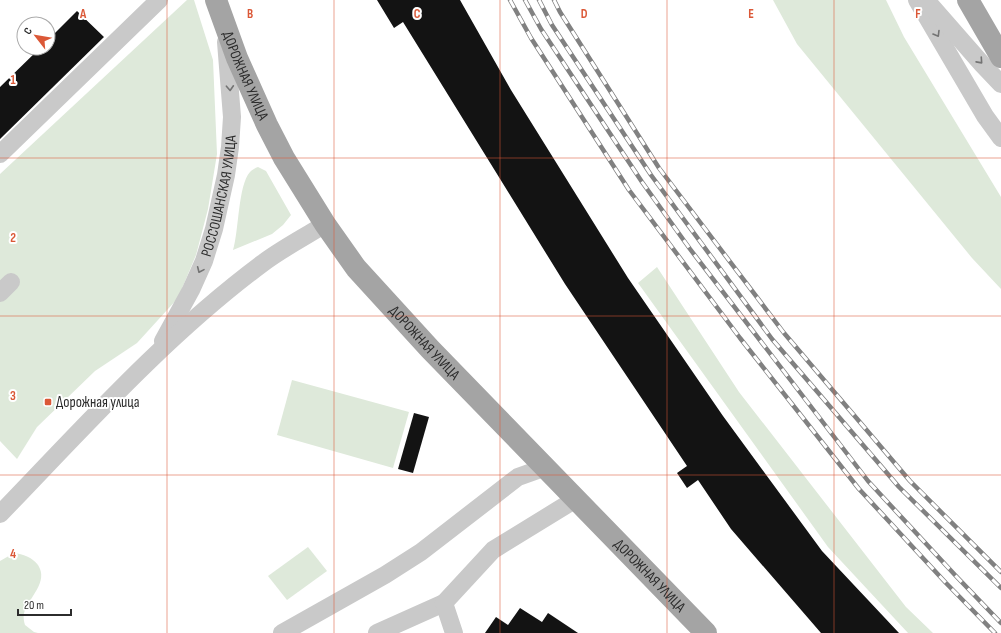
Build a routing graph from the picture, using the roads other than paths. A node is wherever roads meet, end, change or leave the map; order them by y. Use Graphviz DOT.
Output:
graph roads {
  1 [pos="159,0"];
  2 [pos="216,0"];
  3 [pos="917,0"];
  4 [pos="926,0"];
  5 [pos="968,0"];
  6 [pos="224,22"];
  7 [pos="1001,57"];
  8 [pos="1001,84"];
  9 [pos="1001,138"];
  10 [pos="0,154"];
  11 [pos="326,224"];
  12 [pos="154,357"];
  13 [pos="546,467"];
  14 [pos="576,499"];
  15 [pos="0,514"];
  16 [pos="444,603"];
  17 [pos="282,633"];
  18 [pos="377,633"];
  19 [pos="454,633"];
  20 [pos="706,633"];
  1 -- 10 [label="street"];
  2 -- 6 [label="main road, ДОРОЖНАЯ УЛИЦА"];
  3 -- 9 [label="street, one-way"];
  4 -- 8 [label="street, one-way"];
  5 -- 7 [label="main road"];
  6 -- 11 [label="main road, ДОРОЖНАЯ УЛИЦА"];
  6 -- 12 [label="street, РОССОШАНСКАЯ УЛИЦА, one-way"];
  11 -- 12 [label="street, РОССОШАНСКАЯ УЛИЦА"];
  11 -- 13 [label="main road, ДОРОЖНАЯ УЛИЦА"];
  12 -- 15 [label="street, РОССОШАНСКАЯ УЛИЦА"];
  13 -- 14 [label="main road, ДОРОЖНАЯ УЛИЦА"];
  13 -- 17 [label="street"];
  14 -- 16 [label="street"];
  14 -- 20 [label="main road, ДОРОЖНАЯ УЛИЦА"];
  16 -- 18 [label="street"];
  16 -- 19 [label="street"];
}
